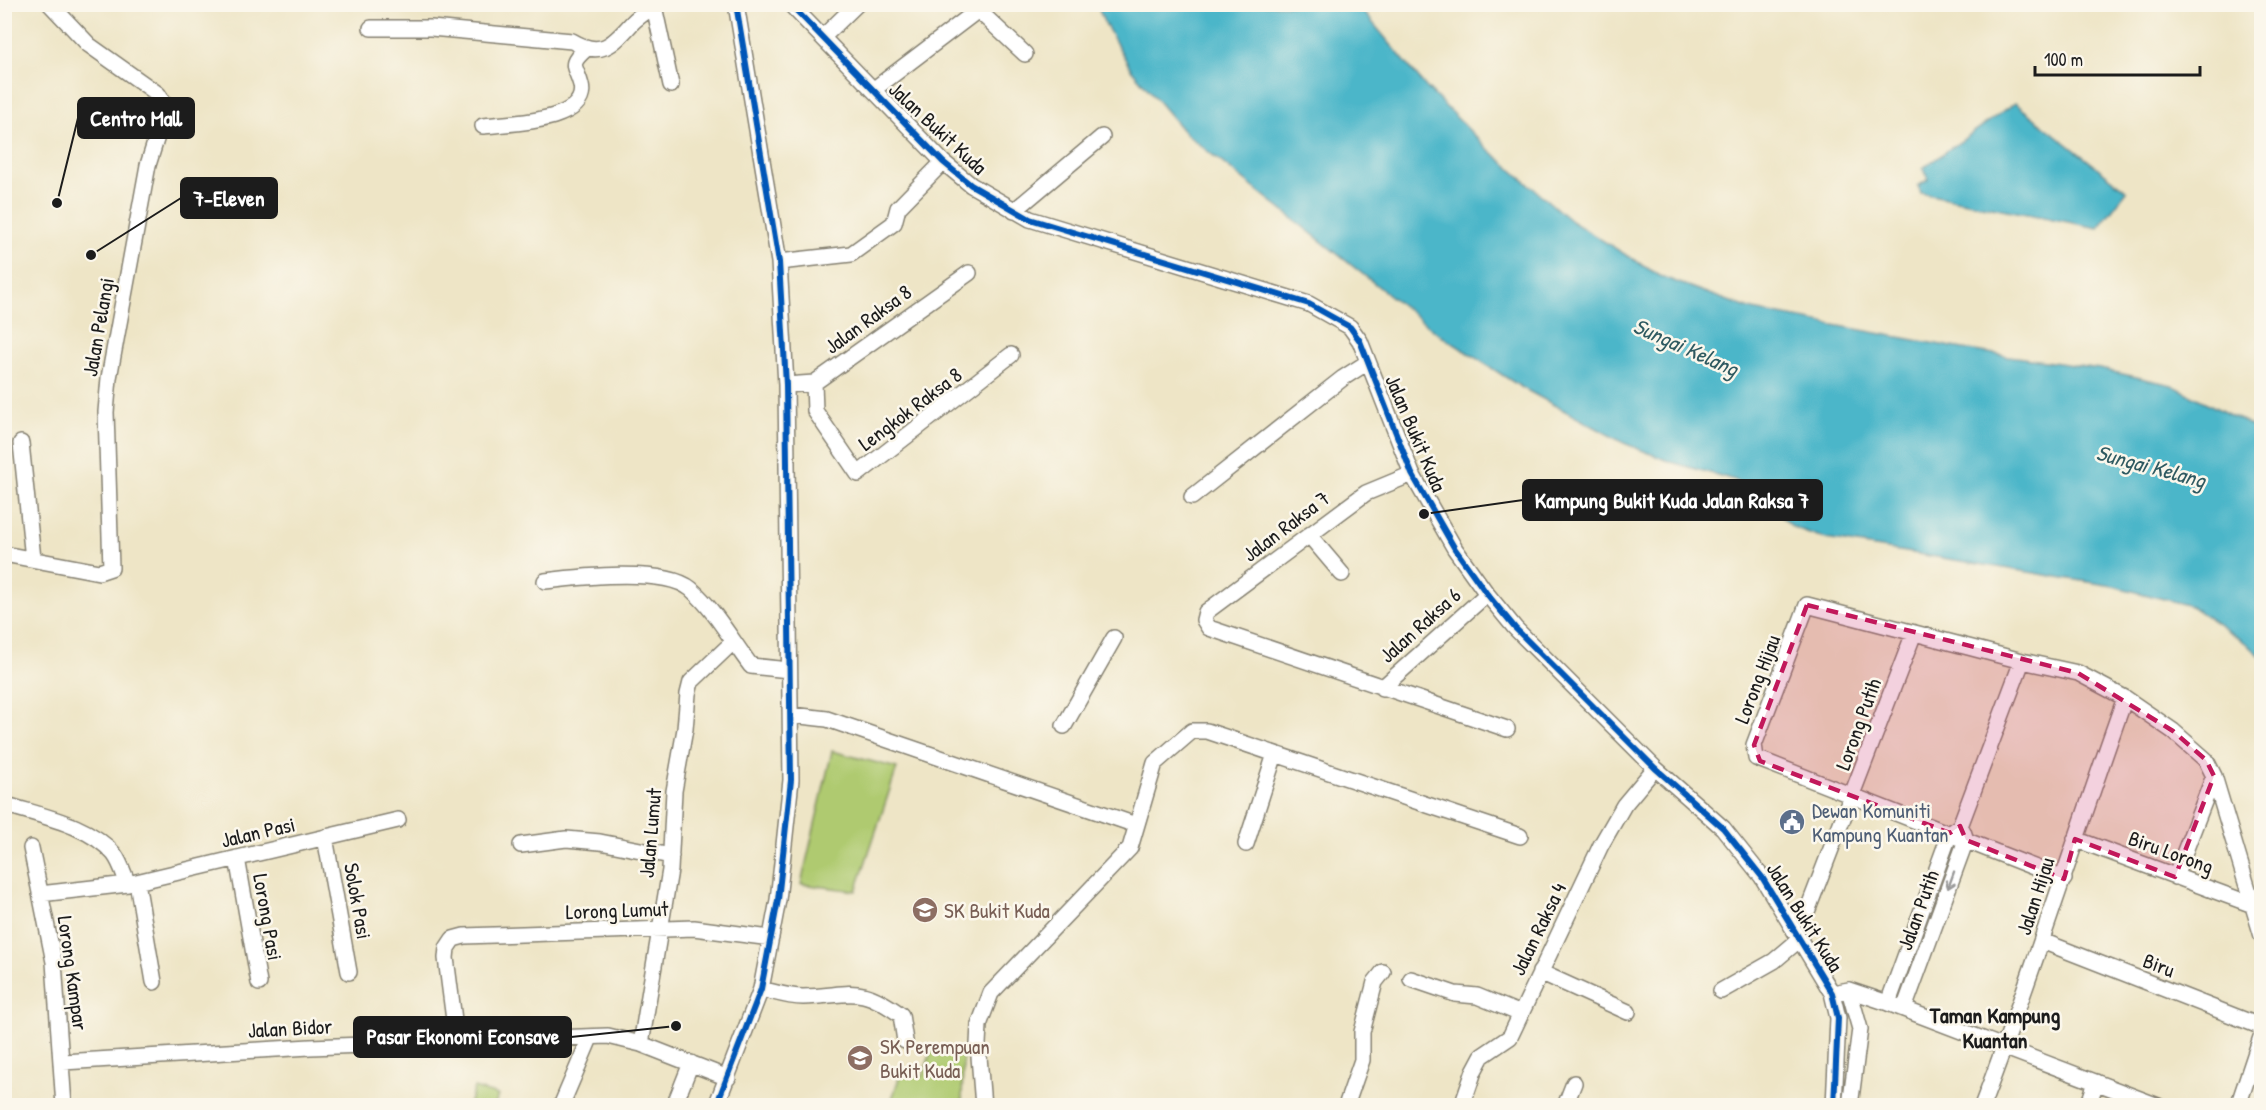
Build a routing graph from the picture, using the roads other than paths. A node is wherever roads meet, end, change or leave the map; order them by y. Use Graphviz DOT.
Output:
graph roads {
  1 [pos="50,4"];
  2 [pos="790,4"];
  3 [pos="857,4"];
  4 [pos="655,5"];
  5 [pos="736,7"];
  6 [pos="982,8"];
  7 [pos="371,28"];
  8 [pos="823,37"];
  9 [pos="586,49"];
  10 [pos="1025,54"];
  11 [pos="671,85"];
  12 [pos="873,90"];
  13 [pos="483,126"];
  14 [pos="1102,137"];
  15 [pos="943,162"];
  16 [pos="1014,210"];
  17 [pos="779,262"];
  18 [pos="969,273"];
  19 [pos="1011,356"];
  20 [pos="1368,362"];
  21 [pos="814,382"];
  22 [pos="786,385"];
  23 [pos="21,442"];
  24 [pos="1412,474"];
  25 [pos="1192,497"];
  26 [pos="1309,535"];
  27 [pos="4,554"];
  28 [pos="33,559"];
  29 [pos="1342,574"];
  30 [pos="545,581"];
  31 [pos="1486,594"];
  32 [pos="1914,633"];
  33 [pos="1114,638"];
  34 [pos="733,642"];
  35 [pos="2022,661"];
  36 [pos="789,670"];
  37 [pos="1382,688"];
  38 [pos="2125,698"];
  39 [pos="792,715"];
  40 [pos="1064,726"];
  41 [pos="1507,729"];
  42 [pos="1275,754"];
  43 [pos="1655,768"];
  44 [pos="2214,776"];
  45 [pos="1853,797"];
  46 [pos="4,804"];
  47 [pos="398,820"];
  48 [pos="1136,825"];
  49 [pos="1959,833"];
  50 [pos="1520,836"];
  51 [pos="325,837"];
  52 [pos="2074,839"];
  53 [pos="521,844"];
  54 [pos="1246,844"];
  55 [pos="31,848"];
  56 [pos="671,856"];
  57 [pos="237,858"];
  58 [pos="2175,877"];
  59 [pos="2064,879"];
  60 [pos="133,883"];
  61 [pos="40,894"];
  62 [pos="2253,904"];
  63 [pos="1791,924"];
  64 [pos="660,930"];
  65 [pos="2262,936"];
  66 [pos="771,938"];
  67 [pos="1800,939"];
  68 [pos="2042,941"];
  69 [pos="349,972"];
  70 [pos="1383,972"];
  71 [pos="1540,972"];
  72 [pos="1411,979"];
  73 [pos="154,982"];
  74 [pos="259,983"];
  75 [pos="761,989"];
  76 [pos="1849,990"];
  77 [pos="1721,991"];
  78 [pos="1832,993"];
  79 [pos="1888,1003"];
  80 [pos="1904,1009"];
  81 [pos="1629,1012"];
  82 [pos="1521,1014"];
  83 [pos="2262,1027"];
  84 [pos="2262,1034"];
  85 [pos="590,1038"];
  86 [pos="904,1041"];
  87 [pos="457,1042"];
  88 [pos="641,1044"];
  89 [pos="2004,1048"];
  90 [pos="63,1062"];
  91 [pos="691,1063"];
  92 [pos="728,1078"];
  93 [pos="2096,1082"];
  94 [pos="1574,1083"];
  95 [pos="64,1106"];
  96 [pos="561,1106"];
  97 [pos="674,1106"];
  98 [pos="716,1106"];
  99 [pos="983,1106"];
  100 [pos="1346,1106"];
  101 [pos="1462,1106"];
  102 [pos="1565,1106"];
  103 [pos="1834,1106"];
  104 [pos="1850,1106"];
  105 [pos="1982,1106"];
  106 [pos="2088,1106"];
  107 [pos="2158,1106"];
  108 [pos="2238,1106"];
  1 -- 28 [label="street, Jalan Pelangi"];
  2 -- 8 [label="street, Jalan Bukit Kuda"];
  3 -- 8 [label="street"];
  4 -- 9 [label="street"];
  4 -- 11 [label="street"];
  5 -- 17 [label="street"];
  6 -- 10 [label="street"];
  6 -- 12 [label="street"];
  7 -- 9 [label="street"];
  8 -- 12 [label="street, Jalan Bukit Kuda"];
  9 -- 13 [label="street"];
  12 -- 15 [label="street, Jalan Bukit Kuda"];
  14 -- 16 [label="street"];
  15 -- 16 [label="street, Jalan Bukit Kuda"];
  15 -- 17 [label="street"];
  16 -- 20 [label="street, Jalan Bukit Kuda"];
  17 -- 22 [label="street"];
  18 -- 21 [label="street, Jalan Raksa 8"];
  19 -- 21 [label="street, Lengkok Raksa 8"];
  20 -- 24 [label="street, Jalan Bukit Kuda"];
  20 -- 25 [label="street"];
  21 -- 22 [label="street, Jalan Raksa 8"];
  22 -- 36 [label="street"];
  23 -- 28 [label="street"];
  24 -- 26 [label="street, Jalan Raksa 7"];
  24 -- 31 [label="street, Jalan Bukit Kuda"];
  26 -- 29 [label="street"];
  26 -- 37 [label="street, Jalan Raksa 7"];
  27 -- 28 [label="street, Jalan Pelangi"];
  30 -- 34 [label="street"];
  31 -- 37 [label="street, Jalan Raksa 6"];
  31 -- 43 [label="street, Jalan Bukit Kuda"];
  32 -- 35 [label="street"];
  32 -- 45 [label="street, Lorong Putih"];
  32 -- 45 [label="street, Lorong Hijau"];
  33 -- 40 [label="street"];
  34 -- 36 [label="street"];
  34 -- 56 [label="street, Jalan Lumut"];
  35 -- 38 [label="street"];
  35 -- 49 [label="street, Jalan Putih"];
  36 -- 39 [label="street"];
  37 -- 41 [label="street"];
  38 -- 44 [label="street"];
  38 -- 52 [label="street, Jalan Hijau"];
  39 -- 48 [label="street"];
  39 -- 66 [label="street"];
  42 -- 48 [label="street"];
  42 -- 50 [label="street"];
  42 -- 54 [label="street"];
  43 -- 63 [label="street, Jalan Bukit Kuda"];
  43 -- 71 [label="street, Jalan Raksa 4"];
  44 -- 58 [label="street"];
  44 -- 62 [label="street"];
  45 -- 49 [label="street"];
  45 -- 63 [label="street, Lorong Putih"];
  46 -- 60 [label="street"];
  47 -- 51 [label="street, Jalan Pasi"];
  48 -- 99 [label="street"];
  49 -- 59 [label="street"];
  49 -- 79 [label="street, Jalan Putih"];
  49 -- 80 [label="street, Jalan Putih, one-way"];
  51 -- 57 [label="street, Jalan Pasi"];
  51 -- 69 [label="street, Solok Pasi"];
  52 -- 58 [label="street, Biru Lorong"];
  52 -- 59 [label="street, Jalan Hijau"];
  53 -- 56 [label="street"];
  55 -- 61 [label="street, Lorong Kampar"];
  56 -- 64 [label="street, Jalan Lumut"];
  57 -- 60 [label="street, Jalan Pasi"];
  57 -- 74 [label="street, Lorong Pasi"];
  58 -- 62 [label="street, Biru Lorong"];
  59 -- 68 [label="street, Jalan Hijau"];
  60 -- 61 [label="street, Jalan Pasi"];
  60 -- 73 [label="street"];
  61 -- 90 [label="street, Lorong Kampar"];
  62 -- 65 [label="street"];
  63 -- 67 [label="street, Jalan Bukit Kuda"];
  64 -- 66 [label="street, Lorong Lumut"];
  64 -- 87 [label="street, Lorong Lumut"];
  64 -- 88 [label="street, Jalan Lumut"];
  66 -- 75 [label="street"];
  67 -- 77 [label="street"];
  67 -- 78 [label="street, Jalan Bukit Kuda"];
  68 -- 83 [label="street, Biru"];
  68 -- 89 [label="street, Jalan Hijau"];
  70 -- 100 [label="street"];
  71 -- 81 [label="street"];
  71 -- 82 [label="street, Jalan Raksa 4"];
  72 -- 82 [label="street"];
  75 -- 86 [label="street"];
  75 -- 92 [label="street"];
  76 -- 78 [label="street"];
  76 -- 79 [label="street"];
  76 -- 104 [label="street"];
  78 -- 103 [label="street, Jalan Bukit Kuda"];
  79 -- 80 [label="street"];
  80 -- 89 [label="street"];
  82 -- 101 [label="street, Jalan Raksa 4"];
  84 -- 108 [label="street"];
  85 -- 87 [label="street, Jalan Bidor"];
  85 -- 88 [label="street, Jalan Bidor"];
  85 -- 96 [label="street"];
  87 -- 90 [label="street, Jalan Bidor"];
  88 -- 91 [label="street, Jalan Bidor"];
  89 -- 93 [label="street"];
  89 -- 105 [label="street, Jalan Hijau"];
  90 -- 95 [label="street, Lorong Kampar"];
  91 -- 92 [label="street, Jalan Bidor"];
  91 -- 97 [label="street"];
  92 -- 98 [label="street"];
  93 -- 106 [label="street"];
  93 -- 107 [label="street"];
  94 -- 102 [label="street"];
}
